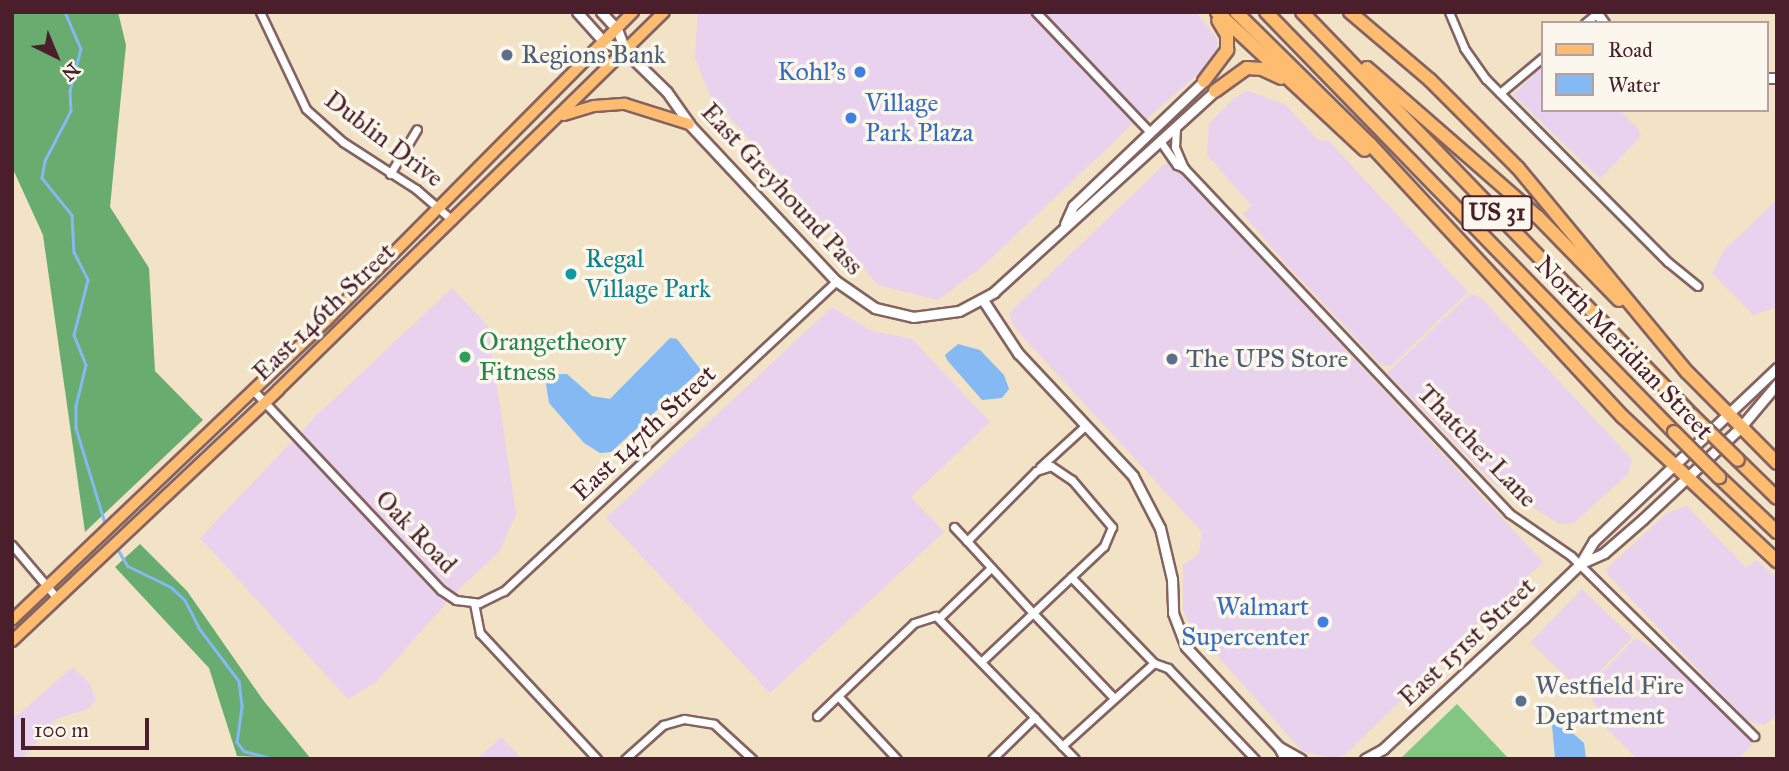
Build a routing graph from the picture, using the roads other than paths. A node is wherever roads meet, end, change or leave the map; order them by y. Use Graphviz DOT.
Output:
graph roads {
  1 [pos="260,12"];
  2 [pos="577,12"];
  3 [pos="601,12"];
  4 [pos="633,12"];
  5 [pos="664,12"];
  6 [pos="1036,12"];
  7 [pos="1211,12"];
  8 [pos="1217,12"];
  9 [pos="1236,12"];
  10 [pos="1266,12"];
  11 [pos="1303,12"];
  12 [pos="1350,12"];
  13 [pos="1362,12"];
  14 [pos="1449,12"];
  15 [pos="617,29"];
  16 [pos="604,42"];
  17 [pos="626,51"];
  18 [pos="1406,60"];
  19 [pos="1540,60"];
  20 [pos="1204,81"];
  21 [pos="1295,84"];
  22 [pos="1215,91"];
  23 [pos="1500,93"];
  24 [pos="555,120"];
  25 [pos="689,124"];
  26 [pos="1176,128"];
  27 [pos="417,130"];
  28 [pos="1150,132"];
  29 [pos="1160,141"];
  30 [pos="1184,168"];
  31 [pos="390,174"];
  32 [pos="441,209"];
  33 [pos="452,220"];
  34 [pos="1438,220"];
  35 [pos="1065,224"];
  36 [pos="836,281"];
  37 [pos="1698,286"];
  38 [pos="983,300"];
  39 [pos="1666,347"];
  40 [pos="1777,368"];
  41 [pos="1777,384"];
  42 [pos="254,391"];
  43 [pos="264,402"];
  44 [pos="1727,415"];
  45 [pos="1086,425"];
  46 [pos="1740,428"];
  47 [pos="1777,463"];
  48 [pos="1672,465"];
  49 [pos="1036,471"];
  50 [pos="1685,478"];
  51 [pos="1777,498"];
  52 [pos="954,527"];
  53 [pos="1777,532"];
  54 [pos="967,541"];
  55 [pos="12,545"];
  56 [pos="1777,561"];
  57 [pos="1580,564"];
  58 [pos="992,568"];
  59 [pos="1071,577"];
  60 [pos="47,587"];
  61 [pos="57,598"];
  62 [pos="474,603"];
  63 [pos="1033,613"];
  64 [pos="940,617"];
  65 [pos="12,620"];
  66 [pos="12,641"];
  67 [pos="982,661"];
  68 [pos="1154,663"];
  69 [pos="838,696"];
  70 [pos="1113,697"];
  71 [pos="817,716"];
  72 [pos="1035,717"];
  73 [pos="1754,736"];
  74 [pos="1062,746"];
  75 [pos="1279,747"];
  76 [pos="1382,754"];
  77 [pos="597,759"];
  78 [pos="625,759"];
  79 [pos="752,759"];
  80 [pos="897,759"];
  81 [pos="992,759"];
  82 [pos="1075,759"];
  83 [pos="1255,759"];
  84 [pos="1285,759"];
  85 [pos="1301,759"];
  86 [pos="1365,759"];
  1 -- 31 [label="street, Dublin Drive"];
  2 -- 16 [label="street"];
  3 -- 15 [label="street"];
  4 -- 15 [label="main road, East 146th Street"];
  5 -- 17 [label="main road, East 146th Street"];
  6 -- 28 [label="street"];
  7 -- 20 [label="highway"];
  8 -- 21 [label="highway"];
  9 -- 34 [label="highway"];
  10 -- 53 [label="highway, North Meridian Street / US 31, bridge"];
  11 -- 39 [label="highway"];
  11 -- 51 [label="highway, North Meridian Street / US 31, bridge"];
  12 -- 18 [label="highway"];
  13 -- 18 [label="highway"];
  14 -- 23 [label="street"];
  15 -- 16 [label="main road, East 146th Street"];
  15 -- 17 [label="street"];
  16 -- 17 [label="street"];
  16 -- 32 [label="main road, East 146th Street"];
  17 -- 24 [label="main road, East 146th Street"];
  17 -- 25 [label="street, East Greyhound Pass"];
  18 -- 39 [label="highway"];
  19 -- 23 [label="street"];
  20 -- 28 [label="street, East Greyhound Pass"];
  21 -- 22 [label="highway"];
  21 -- 34 [label="highway"];
  22 -- 26 [label="street, East Greyhound Pass"];
  23 -- 37 [label="street"];
  24 -- 25 [label="main road"];
  24 -- 33 [label="main road, East 146th Street"];
  25 -- 36 [label="street, East Greyhound Pass"];
  26 -- 29 [label="street, East Greyhound Pass"];
  26 -- 30 [label="street, Thatcher Lane"];
  27 -- 31 [label="street"];
  28 -- 35 [label="street, East Greyhound Pass"];
  29 -- 30 [label="street, Thatcher Lane"];
  29 -- 35 [label="street, East Greyhound Pass"];
  30 -- 57 [label="street, Thatcher Lane"];
  31 -- 32 [label="street, Dublin Drive"];
  32 -- 33 [label="street, Dublin Drive"];
  32 -- 42 [label="main road, East 146th Street"];
  33 -- 43 [label="main road, East 146th Street"];
  34 -- 48 [label="highway"];
  35 -- 38 [label="street, East Greyhound Pass"];
  36 -- 38 [label="street, East Greyhound Pass"];
  36 -- 62 [label="street, East 147th Street"];
  38 -- 45 [label="street"];
  39 -- 44 [label="highway"];
  40 -- 44 [label="street, East 151st Street"];
  41 -- 46 [label="street, East 151st Street"];
  42 -- 43 [label="street, Oak Road"];
  42 -- 60 [label="main road, East 146th Street"];
  43 -- 61 [label="main road, East 146th Street"];
  43 -- 62 [label="street, Oak Road"];
  44 -- 46 [label="highway"];
  44 -- 48 [label="street, East 151st Street"];
  45 -- 49 [label="street"];
  45 -- 75 [label="street"];
  46 -- 47 [label="highway"];
  46 -- 50 [label="street, East 151st Street"];
  48 -- 50 [label="highway"];
  48 -- 57 [label="street, East 151st Street"];
  49 -- 54 [label="street"];
  49 -- 59 [label="street"];
  50 -- 56 [label="highway"];
  50 -- 57 [label="street, East 151st Street"];
  52 -- 54 [label="street"];
  54 -- 58 [label="street"];
  55 -- 60 [label="street"];
  57 -- 73 [label="street, Thatcher Lane"];
  57 -- 76 [label="street, East 151st Street"];
  58 -- 63 [label="street"];
  58 -- 64 [label="street"];
  59 -- 63 [label="street"];
  59 -- 68 [label="street"];
  60 -- 61 [label="street"];
  60 -- 65 [label="main road, East 146th Street"];
  61 -- 66 [label="main road, East 146th Street"];
  62 -- 77 [label="street"];
  63 -- 67 [label="street"];
  63 -- 70 [label="street"];
  64 -- 67 [label="street"];
  64 -- 69 [label="street"];
  67 -- 72 [label="street"];
  68 -- 70 [label="street"];
  68 -- 83 [label="street"];
  69 -- 71 [label="street"];
  69 -- 80 [label="street"];
  70 -- 74 [label="street"];
  72 -- 74 [label="street"];
  72 -- 81 [label="street"];
  74 -- 82 [label="street"];
  75 -- 84 [label="street"];
  75 -- 85 [label="street"];
  76 -- 86 [label="street, East 151st Street"];
  78 -- 79 [label="street"];
}
